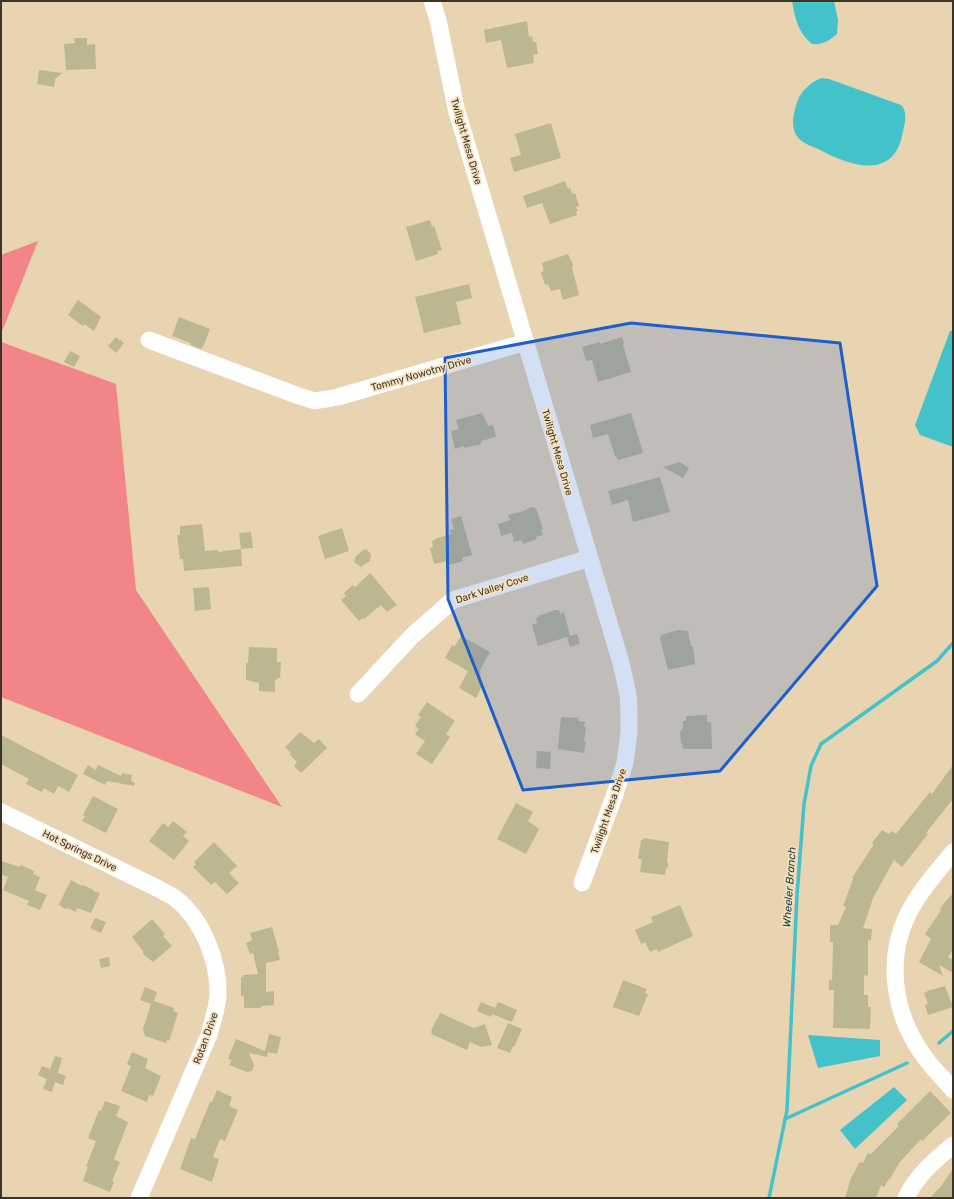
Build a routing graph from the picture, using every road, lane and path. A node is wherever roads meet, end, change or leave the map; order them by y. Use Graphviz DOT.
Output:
graph roads {
  1 [pos="432,1"];
  2 [pos="439,1"];
  3 [pos="438,20"];
  4 [pos="149,340"];
  5 [pos="526,342"];
  6 [pos="590,558"];
  7 [pos="358,694"];
  8 [pos="1,812"];
  9 [pos="953,852"];
  10 [pos="582,883"];
  11 [pos="159,888"];
  12 [pos="953,1090"];
  13 [pos="953,1144"];
  14 [pos="139,1198"];
  15 [pos="906,1198"];
  1 -- 3 [label="street, Twilight Mesa Drive"];
  2 -- 3 [label="street, Twilight Mesa Drive"];
  3 -- 5 [label="street, Twilight Mesa Drive"];
  4 -- 5 [label="street, Tommy Nowotny Drive"];
  5 -- 6 [label="street, Twilight Mesa Drive"];
  6 -- 7 [label="street, Dark Valley Cove"];
  6 -- 10 [label="street, Twilight Mesa Drive"];
  8 -- 11 [label="street, Hot Springs Drive"];
  9 -- 12 [label="street"];
  11 -- 14 [label="street, Rotan Drive"];
  13 -- 15 [label="street"];
}
